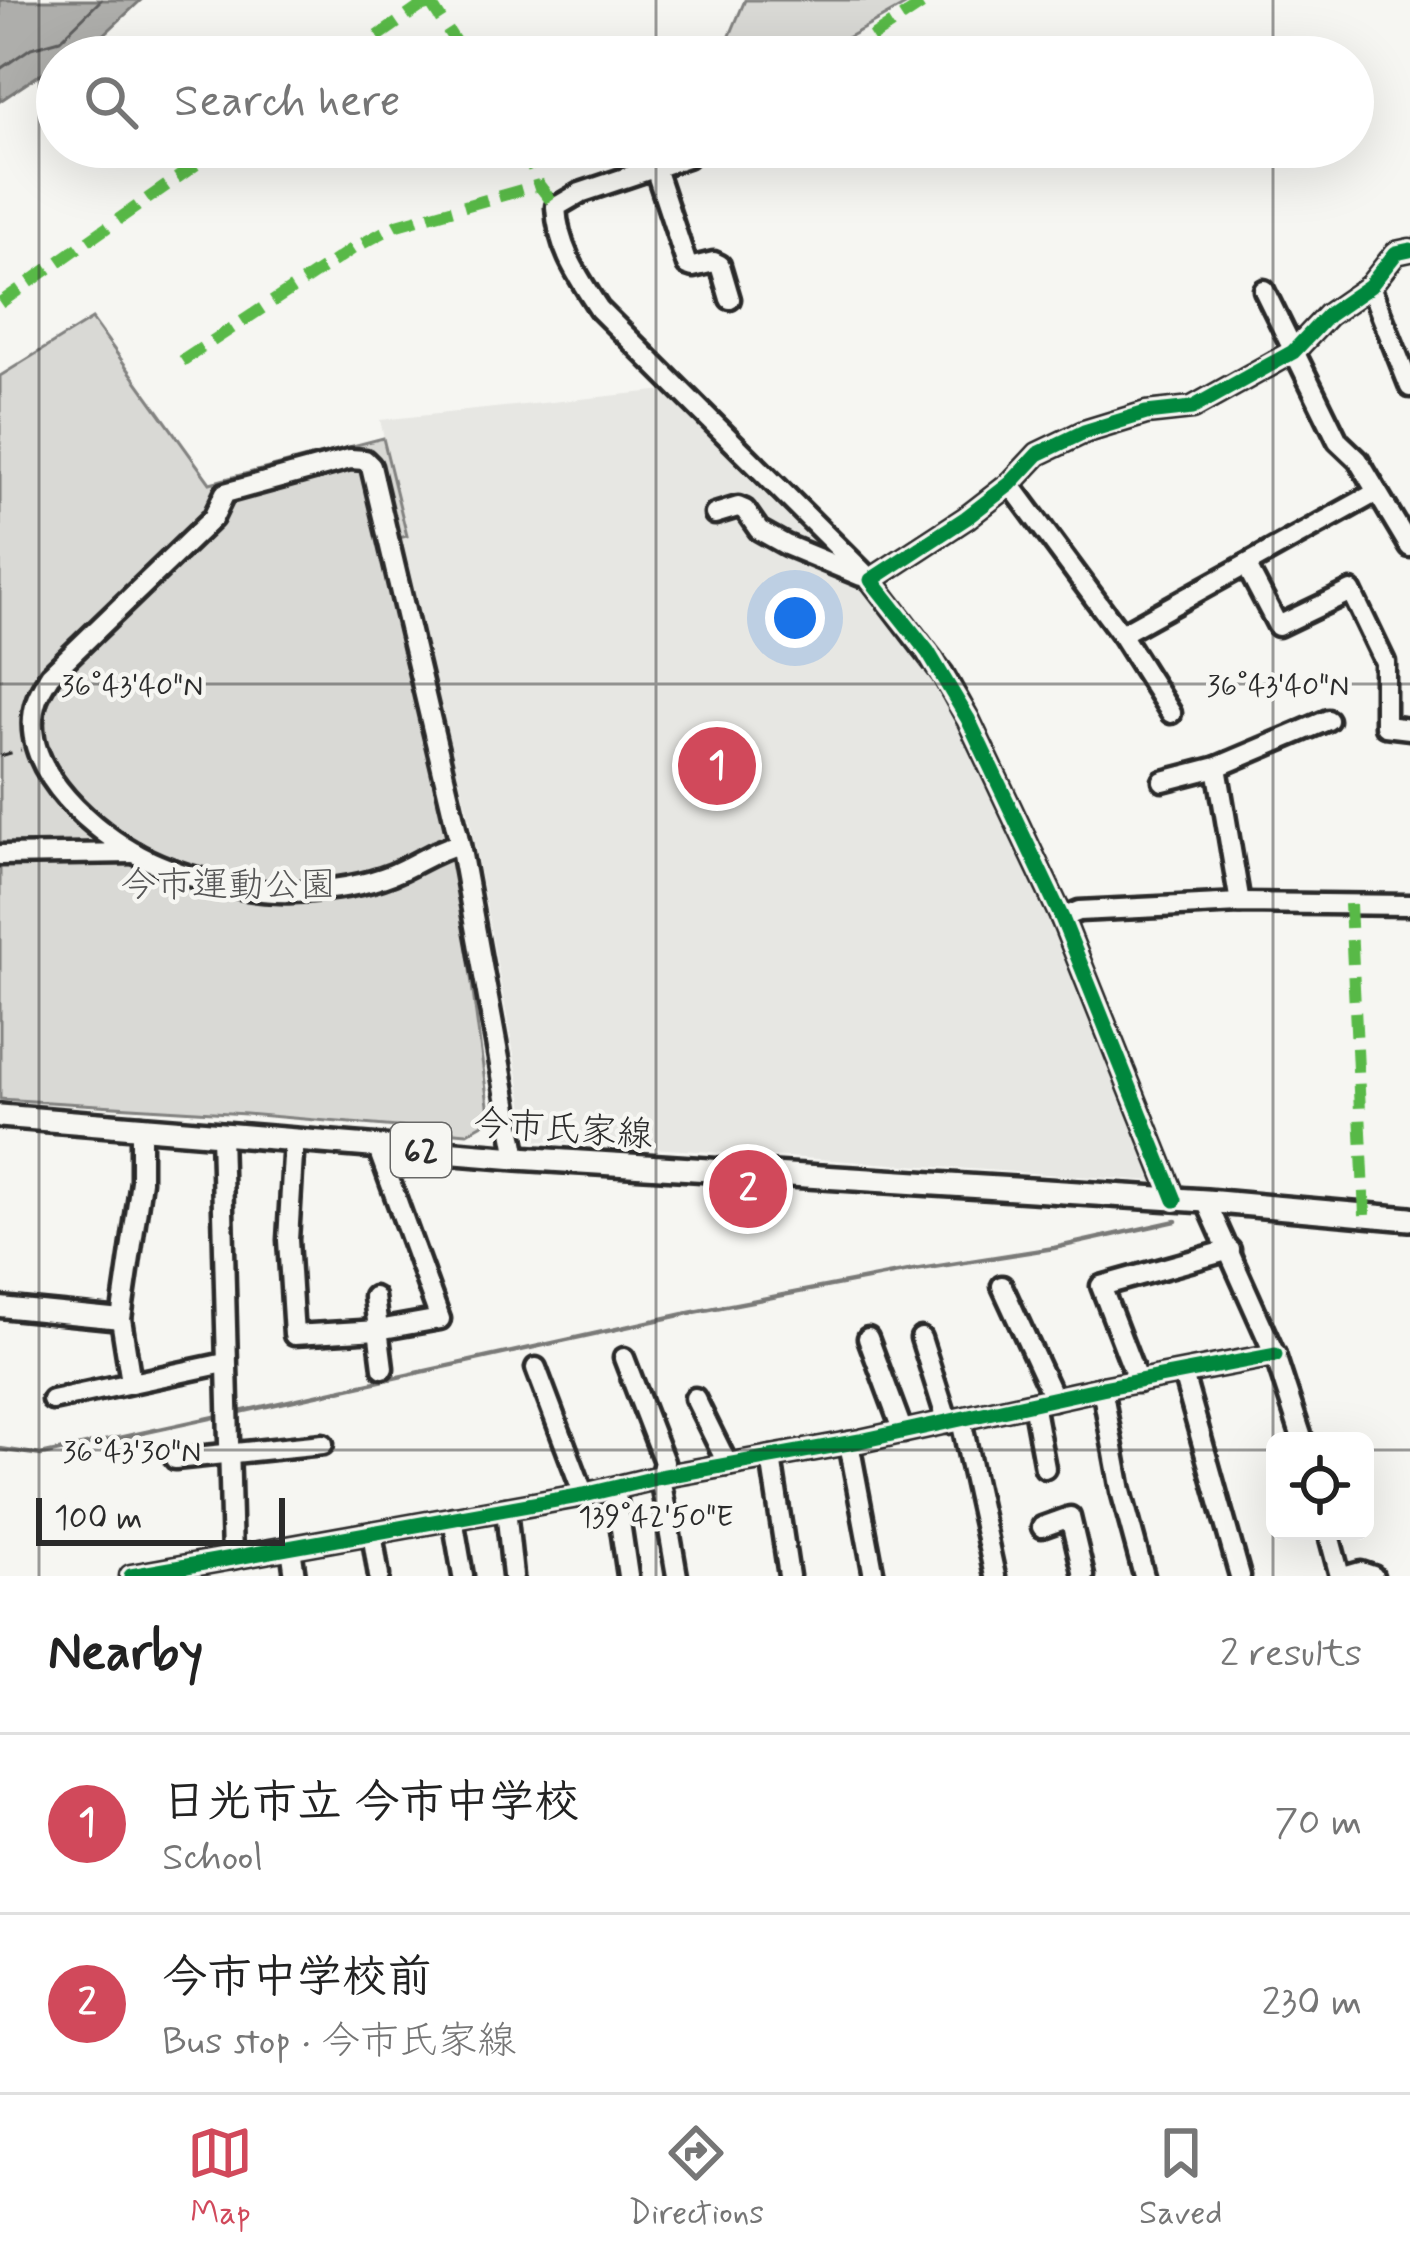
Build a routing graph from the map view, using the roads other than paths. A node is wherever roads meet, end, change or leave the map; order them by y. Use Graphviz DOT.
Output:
graph roads {
  1 [pos="655,168"];
  2 [pos="1410,250"];
  3 [pos="1370,286"];
  4 [pos="1264,290"];
  5 [pos="730,298"];
  6 [pos="1293,352"];
  7 [pos="1410,387"];
  8 [pos="1010,484"];
  9 [pos="1377,492"];
  10 [pos="715,514"];
  11 [pos="1410,547"];
  12 [pos="1246,565"];
  13 [pos="872,580"];
  14 [pos="1121,634"];
  15 [pos="1171,713"];
  16 [pos="1328,720"];
  17 [pos="1410,729"];
  18 [pos="1217,767"];
  19 [pos="1162,781"];
  20 [pos="460,844"];
  21 [pos="135,854"];
  22 [pos="0,855"];
  23 [pos="1240,903"];
  24 [pos="1410,905"];
  25 [pos="1062,918"];
  26 [pos="0,1117"];
  27 [pos="141,1126"];
  28 [pos="221,1133"];
  29 [pos="294,1139"];
  30 [pos="377,1146"];
  31 [pos="517,1158"];
  32 [pos="1175,1200"];
  33 [pos="1206,1201"];
  34 [pos="1410,1219"];
  35 [pos="1230,1250"];
  36 [pos="1002,1286"];
  37 [pos="374,1297"];
  38 [pos="0,1307"];
  39 [pos="121,1319"];
  40 [pos="378,1330"];
  41 [pos="868,1338"];
  42 [pos="921,1338"];
  43 [pos="1275,1354"];
  44 [pos="624,1358"];
  45 [pos="225,1363"];
  46 [pos="382,1368"];
  47 [pos="536,1368"];
  48 [pos="1183,1374"];
  49 [pos="130,1382"];
  50 [pos="1138,1382"];
  51 [pos="1102,1388"];
  52 [pos="695,1398"];
  53 [pos="1054,1399"];
  54 [pos="52,1400"];
  55 [pos="1034,1403"];
  56 [pos="954,1422"];
  57 [pos="903,1432"];
  58 [pos="1300,1432"];
  59 [pos="848,1443"];
  60 [pos="323,1444"];
  61 [pos="230,1453"];
  62 [pos="771,1457"];
  63 [pos="175,1459"];
  64 [pos="728,1465"];
  65 [pos="1045,1468"];
  66 [pos="661,1477"];
  67 [pos="614,1487"];
  68 [pos="584,1495"];
  69 [pos="506,1509"];
  70 [pos="453,1518"];
  71 [pos="1042,1527"];
  72 [pos="372,1533"];
  73 [pos="1331,1540"];
  74 [pos="291,1548"];
  75 [pos="232,1558"];
  76 [pos="200,1570"];
  77 [pos="131,1576"];
  78 [pos="295,1576"];
  79 [pos="379,1576"];
  80 [pos="463,1576"];
  81 [pos="513,1576"];
  82 [pos="628,1576"];
  83 [pos="677,1576"];
  84 [pos="789,1576"];
  85 [pos="874,1576"];
  86 [pos="995,1576"];
  87 [pos="1084,1576"];
  88 [pos="1144,1576"];
  89 [pos="1240,1576"];
  90 [pos="1344,1576"];
  91 [pos="1373,1576"];
  1 -- 5 [label="street"];
  1 -- 13 [label="street"];
  2 -- 3 [label="street"];
  3 -- 6 [label="street"];
  3 -- 7 [label="street"];
  4 -- 6 [label="street"];
  6 -- 8 [label="street"];
  6 -- 9 [label="street"];
  8 -- 13 [label="street"];
  8 -- 14 [label="street"];
  9 -- 11 [label="street"];
  9 -- 12 [label="street"];
  10 -- 13 [label="street"];
  12 -- 14 [label="street"];
  12 -- 17 [label="street"];
  13 -- 25 [label="street"];
  14 -- 15 [label="street"];
  16 -- 18 [label="street"];
  18 -- 19 [label="street"];
  18 -- 23 [label="street"];
  20 -- 21 [label="street"];
  20 -- 21 [label="street"];
  20 -- 31 [label="street"];
  21 -- 22 [label="street"];
  23 -- 24 [label="street"];
  23 -- 25 [label="street"];
  25 -- 32 [label="street"];
  26 -- 27 [label="main road, 今市氏家線 / 62"];
  27 -- 28 [label="main road, 今市氏家線 / 62"];
  27 -- 39 [label="street"];
  28 -- 29 [label="main road, 今市氏家線 / 62"];
  28 -- 45 [label="street"];
  29 -- 30 [label="main road, 今市氏家線 / 62"];
  29 -- 40 [label="street"];
  30 -- 31 [label="main road, 今市氏家線 / 62"];
  30 -- 40 [label="street"];
  31 -- 32 [label="main road, 今市氏家線 / 62"];
  32 -- 33 [label="main road, 今市氏家線 / 62"];
  33 -- 34 [label="main road, 今市氏家線 / 62"];
  33 -- 35 [label="street"];
  35 -- 43 [label="street"];
  35 -- 50 [label="street"];
  36 -- 53 [label="street"];
  37 -- 40 [label="street"];
  38 -- 39 [label="street"];
  39 -- 49 [label="street"];
  40 -- 46 [label="street"];
  41 -- 57 [label="street"];
  42 -- 56 [label="street"];
  43 -- 48 [label="street"];
  43 -- 58 [label="street"];
  44 -- 66 [label="street"];
  45 -- 49 [label="street"];
  45 -- 61 [label="street"];
  47 -- 68 [label="street"];
  48 -- 50 [label="street"];
  48 -- 89 [label="street"];
  49 -- 54 [label="street"];
  50 -- 51 [label="street"];
  51 -- 53 [label="street"];
  51 -- 88 [label="street"];
  52 -- 64 [label="street"];
  53 -- 55 [label="street"];
  55 -- 56 [label="street"];
  55 -- 65 [label="street"];
  56 -- 57 [label="street"];
  56 -- 86 [label="street"];
  57 -- 59 [label="street"];
  59 -- 62 [label="street"];
  59 -- 85 [label="street"];
  60 -- 61 [label="street"];
  61 -- 63 [label="street"];
  61 -- 75 [label="street"];
  62 -- 64 [label="street"];
  62 -- 84 [label="street"];
  64 -- 66 [label="street"];
  66 -- 67 [label="street"];
  66 -- 83 [label="street"];
  67 -- 68 [label="street"];
  67 -- 82 [label="street"];
  68 -- 69 [label="street"];
  69 -- 70 [label="street"];
  69 -- 81 [label="street"];
  70 -- 72 [label="street"];
  70 -- 80 [label="street"];
  71 -- 87 [label="street"];
  72 -- 74 [label="street"];
  72 -- 79 [label="street"];
  73 -- 90 [label="street"];
  74 -- 75 [label="street"];
  74 -- 78 [label="street"];
  75 -- 76 [label="street"];
  76 -- 77 [label="street"];
  90 -- 91 [label="street"];
}
